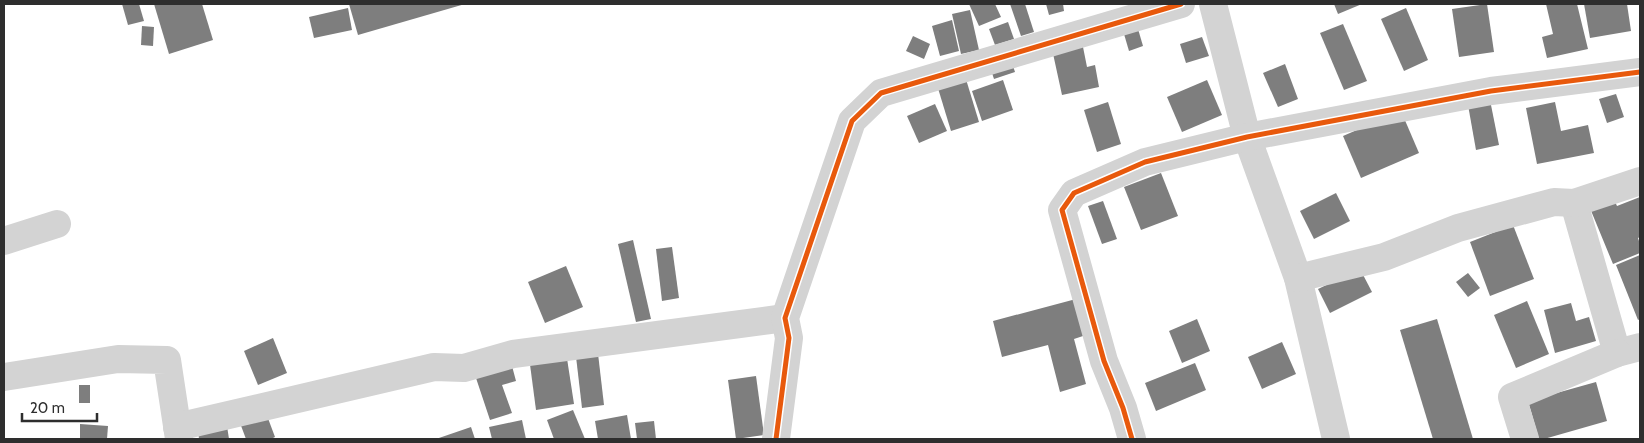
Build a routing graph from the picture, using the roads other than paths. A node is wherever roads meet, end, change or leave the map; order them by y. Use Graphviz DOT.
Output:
graph roads {
  1 [pos="1181,4"];
  2 [pos="1213,4"];
  3 [pos="1640,72"];
  4 [pos="1247,137"];
  5 [pos="1640,182"];
  6 [pos="1574,203"];
  7 [pos="57,224"];
  8 [pos="4,241"];
  9 [pos="1298,278"];
  10 [pos="785,318"];
  11 [pos="1628,350"];
  12 [pos="4,377"];
  13 [pos="178,433"];
  14 [pos="776,439"];
  15 [pos="1132,439"];
  16 [pos="1336,439"];
  17 [pos="1525,439"];
  1 -- 10 [label="street"];
  2 -- 4 [label="street"];
  3 -- 4 [label="street"];
  4 -- 9 [label="street"];
  4 -- 15 [label="street"];
  5 -- 6 [label="street"];
  6 -- 9 [label="street"];
  6 -- 11 [label="street"];
  7 -- 8 [label="street"];
  9 -- 16 [label="street"];
  10 -- 13 [label="street"];
  10 -- 14 [label="street"];
  11 -- 17 [label="street"];
  12 -- 13 [label="street"];
}
